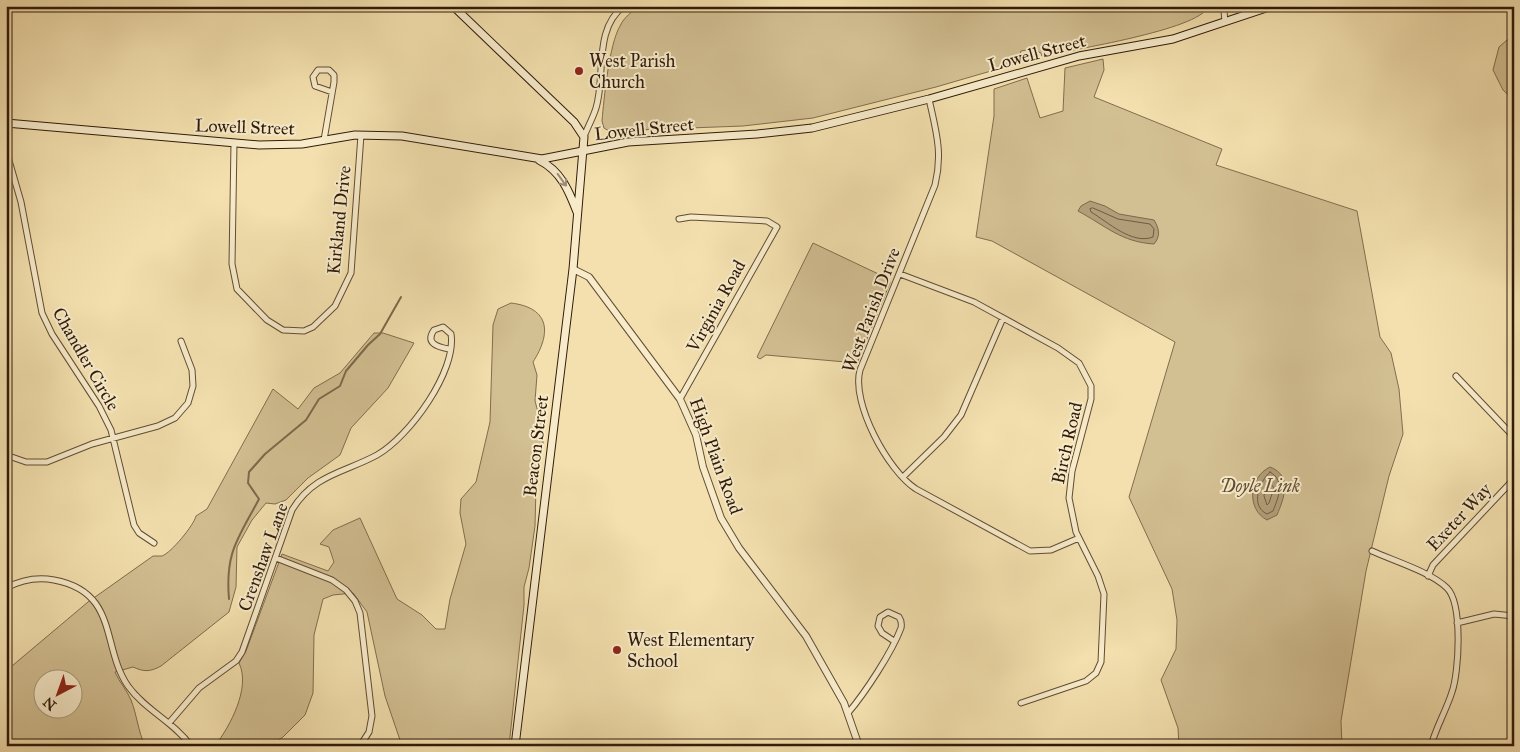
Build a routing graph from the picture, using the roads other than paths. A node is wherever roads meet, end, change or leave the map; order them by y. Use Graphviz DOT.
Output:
graph roads {
  1 [pos="453,6"];
  2 [pos="624,6"];
  3 [pos="1221,6"];
  4 [pos="1272,6"];
  5 [pos="1225,22"];
  6 [pos="332,92"];
  7 [pos="929,99"];
  8 [pos="6,123"];
  9 [pos="361,135"];
  10 [pos="584,137"];
  11 [pos="324,140"];
  12 [pos="234,144"];
  13 [pos="6,150"];
  14 [pos="583,150"];
  15 [pos="531,159"];
  16 [pos="578,215"];
  17 [pos="679,219"];
  18 [pos="573,269"];
  19 [pos="900,274"];
  20 [pos="1002,318"];
  21 [pos="181,341"];
  22 [pos="449,349"];
  23 [pos="1456,376"];
  24 [pos="680,399"];
  25 [pos="113,438"];
  26 [pos="1514,438"];
  27 [pos="6,455"];
  28 [pos="903,477"];
  29 [pos="1514,478"];
  30 [pos="1079,538"];
  31 [pos="154,544"];
  32 [pos="1372,551"];
  33 [pos="276,558"];
  34 [pos="1428,576"];
  35 [pos="6,588"];
  36 [pos="1514,616"];
  37 [pos="1457,623"];
  38 [pos="894,641"];
  39 [pos="1021,703"];
  40 [pos="848,713"];
  41 [pos="169,723"];
  42 [pos="191,746"];
  43 [pos="360,746"];
  44 [pos="515,746"];
  45 [pos="859,746"];
  46 [pos="1432,746"];
  1 -- 10 [label="main road"];
  2 -- 10 [label="street"];
  3 -- 5 [label="street"];
  4 -- 5 [label="main road, Lowell Street"];
  5 -- 7 [label="main road, Lowell Street"];
  6 -- 6 [label="street"];
  6 -- 11 [label="street"];
  7 -- 14 [label="main road, Lowell Street"];
  7 -- 19 [label="street, West Parish Drive"];
  8 -- 12 [label="main road, Lowell Street"];
  9 -- 11 [label="main road, Lowell Street"];
  9 -- 12 [label="street, Kirkland Drive"];
  9 -- 15 [label="main road, Lowell Street"];
  10 -- 14 [label="main road, Beacon Street"];
  11 -- 12 [label="main road, Lowell Street"];
  13 -- 25 [label="street, Chandler Circle"];
  14 -- 15 [label="main road, Lowell Street"];
  14 -- 16 [label="main road, Beacon Street"];
  15 -- 16 [label="main road, one-way"];
  16 -- 18 [label="main road, Beacon Street"];
  17 -- 24 [label="street, Virginia Road"];
  18 -- 24 [label="street, High Plain Road"];
  18 -- 44 [label="main road, Beacon Street"];
  19 -- 20 [label="street, Birch Road"];
  19 -- 28 [label="street, West Parish Drive"];
  20 -- 28 [label="street"];
  20 -- 30 [label="street, Birch Road"];
  21 -- 25 [label="street"];
  22 -- 22 [label="street"];
  22 -- 33 [label="street, Crenshaw Lane"];
  23 -- 26 [label="street"];
  24 -- 40 [label="street, High Plain Road"];
  25 -- 27 [label="street"];
  25 -- 31 [label="street, Chandler Circle"];
  28 -- 30 [label="street, West Parish Drive"];
  29 -- 34 [label="street, Exeter Way"];
  30 -- 39 [label="street, Birch Road"];
  32 -- 34 [label="street"];
  33 -- 41 [label="street, Crenshaw Lane"];
  33 -- 43 [label="street"];
  34 -- 37 [label="street"];
  35 -- 41 [label="street"];
  36 -- 37 [label="street"];
  37 -- 46 [label="street"];
  38 -- 38 [label="street"];
  38 -- 40 [label="street"];
  40 -- 45 [label="street, High Plain Road"];
  41 -- 42 [label="street"];
}
